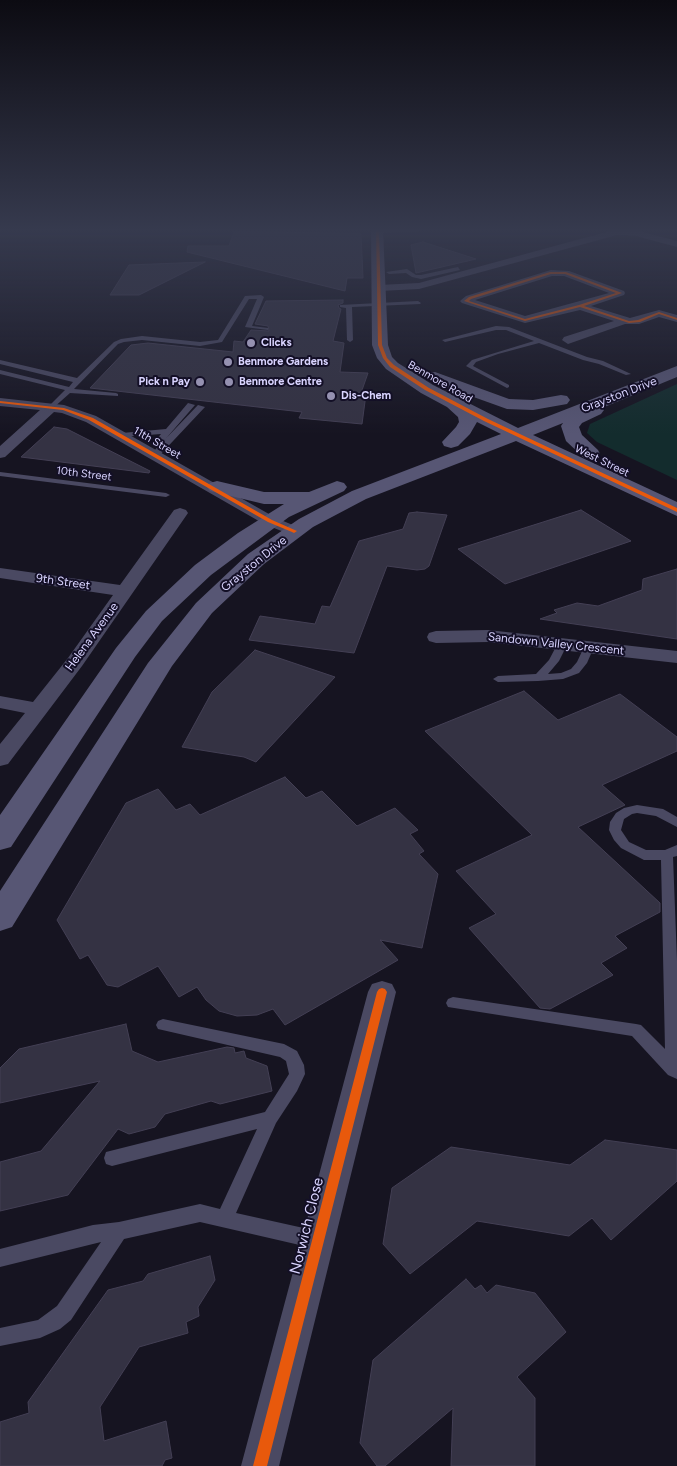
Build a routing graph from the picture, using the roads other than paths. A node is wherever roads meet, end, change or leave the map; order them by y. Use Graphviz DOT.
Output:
graph roads {
  1 [pos="247,297"];
  2 [pos="261,297"];
  3 [pos="386,297"];
  4 [pos="472,297"];
  5 [pos="606,297"];
  6 [pos="418,303"];
  7 [pos="386,305"];
  8 [pos="342,306"];
  9 [pos="350,306"];
  10 [pos="580,306"];
  11 [pos="677,311"];
  12 [pos="659,313"];
  13 [pos="677,318"];
  14 [pos="624,321"];
  15 [pos="266,329"];
  16 [pos="350,340"];
  17 [pos="445,340"];
  18 [pos="568,340"];
  19 [pos="540,341"];
  20 [pos="1,360"];
  21 [pos="675,364"];
  22 [pos="636,371"];
  23 [pos="0,372"];
  24 [pos="424,372"];
  25 [pos="79,381"];
  26 [pos="604,383"];
  27 [pos="507,386"];
  28 [pos="641,387"];
  29 [pos="69,390"];
  30 [pos="578,393"];
  31 [pos="116,395"];
  32 [pos="561,400"];
  33 [pos="0,402"];
  34 [pos="455,404"];
  35 [pos="190,405"];
  36 [pos="201,406"];
  37 [pos="52,407"];
  38 [pos="497,425"];
  39 [pos="522,427"];
  40 [pos="168,431"];
  41 [pos="122,435"];
  42 [pos="451,442"];
  43 [pos="152,453"];
  44 [pos="468,453"];
  45 [pos="0,454"];
  46 [pos="590,460"];
  47 [pos="0,474"];
  48 [pos="212,485"];
  49 [pos="677,491"];
  50 [pos="166,495"];
  51 [pos="314,497"];
  52 [pos="677,510"];
  53 [pos="180,513"];
  54 [pos="288,522"];
  55 [pos="0,573"];
  56 [pos="125,591"];
  57 [pos="436,637"];
  58 [pos="563,643"];
  59 [pos="589,647"];
  60 [pos="677,657"];
  61 [pos="538,678"];
  62 [pos="498,679"];
  63 [pos="0,702"];
  64 [pos="38,709"];
  65 [pos="0,759"];
  66 [pos="677,823"];
  67 [pos="0,839"];
  68 [pos="672,852"];
  69 [pos="0,918"];
  70 [pos="382,992"];
  71 [pos="453,1002"];
  72 [pos="163,1025"];
  73 [pos="675,1071"];
  74 [pos="270,1118"];
  75 [pos="112,1158"];
  76 [pos="225,1218"];
  77 [pos="119,1231"];
  78 [pos="318,1240"];
  79 [pos="0,1258"];
  80 [pos="0,1337"];
  81 [pos="260,1466"];
  1 -- 25 [label="lane"];
  2 -- 15 [label="lane"];
  3 -- 7 [label="main road, Benmore Road"];
  4 -- 10 [label="street"];
  5 -- 10 [label="street"];
  6 -- 7 [label="lane"];
  7 -- 9 [label="lane"];
  7 -- 24 [label="main road, Benmore Road"];
  7 -- 34 [label="main road, Benmore Road"];
  8 -- 9 [label="lane"];
  9 -- 16 [label="lane"];
  10 -- 14 [label="street"];
  11 -- 12 [label="street"];
  12 -- 13 [label="street"];
  12 -- 14 [label="street"];
  14 -- 18 [label="street"];
  17 -- 19 [label="lane"];
  19 -- 22 [label="lane"];
  19 -- 27 [label="lane"];
  20 -- 25 [label="lane"];
  21 -- 22 [label="main road, Grayston Drive"];
  21 -- 28 [label="main road, Grayston Drive"];
  22 -- 26 [label="main road, Grayston Drive"];
  23 -- 29 [label="lane"];
  24 -- 32 [label="main road"];
  24 -- 39 [label="main road, Benmore Road"];
  25 -- 29 [label="lane"];
  28 -- 39 [label="main road, Grayston Drive"];
  28 -- 46 [label="main road"];
  29 -- 31 [label="lane"];
  29 -- 37 [label="lane"];
  30 -- 32 [label="main road, Grayston Drive"];
  32 -- 39 [label="main road, Grayston Drive"];
  33 -- 37 [label="street, 11th Street"];
  34 -- 38 [label="main road, Benmore Road"];
  34 -- 42 [label="main road"];
  35 -- 40 [label="lane"];
  36 -- 43 [label="lane"];
  37 -- 41 [label="street, 11th Street"];
  37 -- 45 [label="street"];
  38 -- 39 [label="main road, Benmore Road"];
  38 -- 42 [label="main road, Grayston Drive"];
  39 -- 44 [label="main road, Grayston Drive"];
  39 -- 46 [label="main road, West Street"];
  40 -- 41 [label="lane"];
  40 -- 43 [label="lane"];
  41 -- 43 [label="street, 11th Street"];
  42 -- 51 [label="main road, Grayston Drive"];
  43 -- 48 [label="street, 11th Street"];
  44 -- 46 [label="main road"];
  44 -- 54 [label="main road, Grayston Drive"];
  46 -- 49 [label="main road, West Street"];
  46 -- 52 [label="main road, West Street"];
  47 -- 50 [label="lane, 10th Street"];
  48 -- 51 [label="main road"];
  48 -- 54 [label="street, 11th Street"];
  51 -- 54 [label="main road, Grayston Drive"];
  53 -- 56 [label="street, Helena Avenue"];
  54 -- 67 [label="main road, Grayston Drive"];
  54 -- 69 [label="main road, Grayston Drive"];
  55 -- 56 [label="street, 9th Street"];
  56 -- 64 [label="street, Helena Avenue"];
  57 -- 58 [label="street, Sandown Valley Crescent"];
  58 -- 59 [label="street, Sandown Valley Crescent"];
  58 -- 61 [label="lane"];
  59 -- 60 [label="street, Sandown Valley Crescent"];
  59 -- 61 [label="lane"];
  61 -- 62 [label="lane"];
  63 -- 64 [label="street"];
  64 -- 65 [label="street, Helena Avenue"];
  66 -- 68 [label="lane"];
  68 -- 73 [label="lane"];
  70 -- 78 [label="street, Norwich Close"];
  71 -- 73 [label="lane"];
  72 -- 74 [label="lane"];
  74 -- 75 [label="lane"];
  74 -- 76 [label="lane"];
  76 -- 77 [label="lane"];
  76 -- 78 [label="lane"];
  77 -- 79 [label="lane"];
  77 -- 80 [label="lane"];
  78 -- 81 [label="street, Norwich Close"];
}
